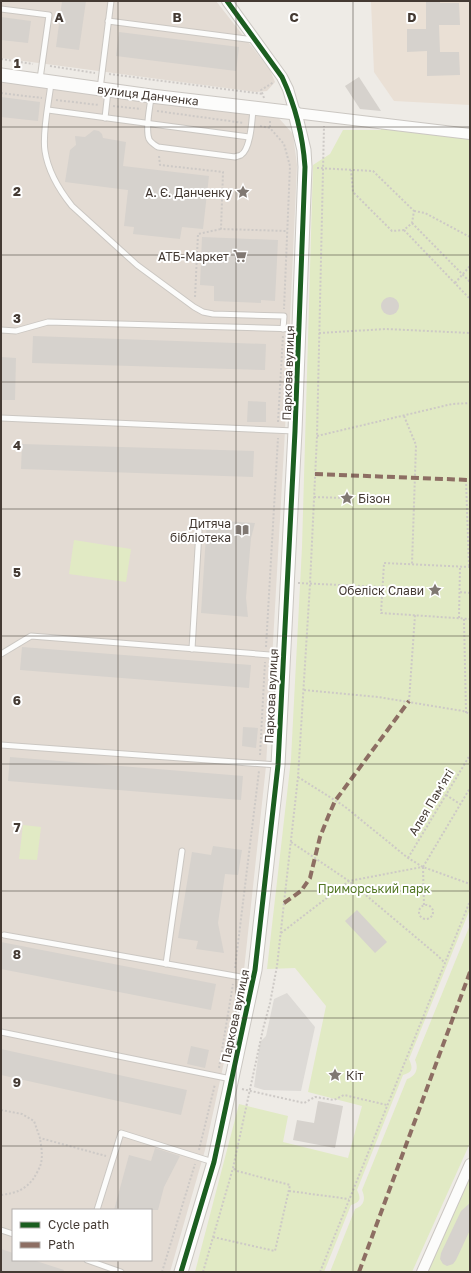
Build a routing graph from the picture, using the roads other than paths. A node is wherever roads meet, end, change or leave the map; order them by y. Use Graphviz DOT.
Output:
graph roads {
  1 [pos="111,1"];
  2 [pos="227,1"];
  3 [pos="1,8"];
  4 [pos="108,21"];
  5 [pos="256,40"];
  6 [pos="1,75"];
  7 [pos="46,81"];
  8 [pos="104,89"];
  9 [pos="152,96"];
  10 [pos="253,108"];
  11 [pos="48,110"];
  12 [pos="295,113"];
  13 [pos="105,118"];
  14 [pos="148,124"];
  15 [pos="470,134"];
  16 [pos="249,137"];
  17 [pos="283,329"];
  18 [pos="299,329"];
  19 [pos="1,330"];
  20 [pos="1,418"];
  21 [pos="295,431"];
  22 [pos="199,531"];
  23 [pos="192,648"];
  24 [pos="1,654"];
  25 [pos="284,656"];
  26 [pos="1,745"];
  27 [pos="278,765"];
  28 [pos="182,851"];
  29 [pos="4,935"];
  30 [pos="166,964"];
  31 [pos="253,980"];
  32 [pos="1,1032"];
  33 [pos="232,1080"];
  34 [pos="214,1162"];
  35 [pos="470,1164"];
  36 [pos="97,1209"];
  37 [pos="1,1230"];
  38 [pos="12,1234"];
  39 [pos="90,1261"];
  40 [pos="121,1272"];
  41 [pos="181,1272"];
  42 [pos="422,1272"];
  1 -- 4 [label="lane"];
  2 -- 5 [label="street"];
  3 -- 7 [label="lane"];
  4 -- 5 [label="lane"];
  4 -- 8 [label="lane"];
  5 -- 12 [label="street"];
  6 -- 7 [label="street, вулиця Данченка"];
  7 -- 8 [label="street, вулиця Данченка"];
  7 -- 11 [label="lane"];
  8 -- 9 [label="street, вулиця Данченка"];
  8 -- 13 [label="lane"];
  9 -- 10 [label="street, вулиця Данченка"];
  9 -- 14 [label="lane"];
  10 -- 12 [label="street, вулиця Данченка"];
  10 -- 16 [label="lane"];
  11 -- 13 [label="lane"];
  11 -- 17 [label="lane"];
  12 -- 15 [label="street"];
  12 -- 18 [label="street, Паркова вулиця"];
  13 -- 14 [label="lane"];
  14 -- 16 [label="lane"];
  14 -- 16 [label="lane"];
  17 -- 18 [label="lane"];
  17 -- 19 [label="lane"];
  18 -- 21 [label="street, Паркова вулиця"];
  20 -- 21 [label="lane"];
  21 -- 25 [label="street, Паркова вулиця"];
  22 -- 23 [label="lane"];
  23 -- 24 [label="lane"];
  23 -- 25 [label="lane"];
  25 -- 27 [label="street, Паркова вулиця"];
  26 -- 27 [label="lane"];
  27 -- 31 [label="street, Паркова вулиця"];
  28 -- 30 [label="lane"];
  29 -- 30 [label="lane"];
  30 -- 31 [label="lane"];
  31 -- 33 [label="street, Паркова вулиця"];
  32 -- 33 [label="lane"];
  33 -- 34 [label="street, Паркова вулиця"];
  34 -- 36 [label="lane"];
  34 -- 41 [label="street, Паркова вулиця"];
  35 -- 42 [label="street"];
  37 -- 38 [label="lane"];
  39 -- 40 [label="lane"];
}
